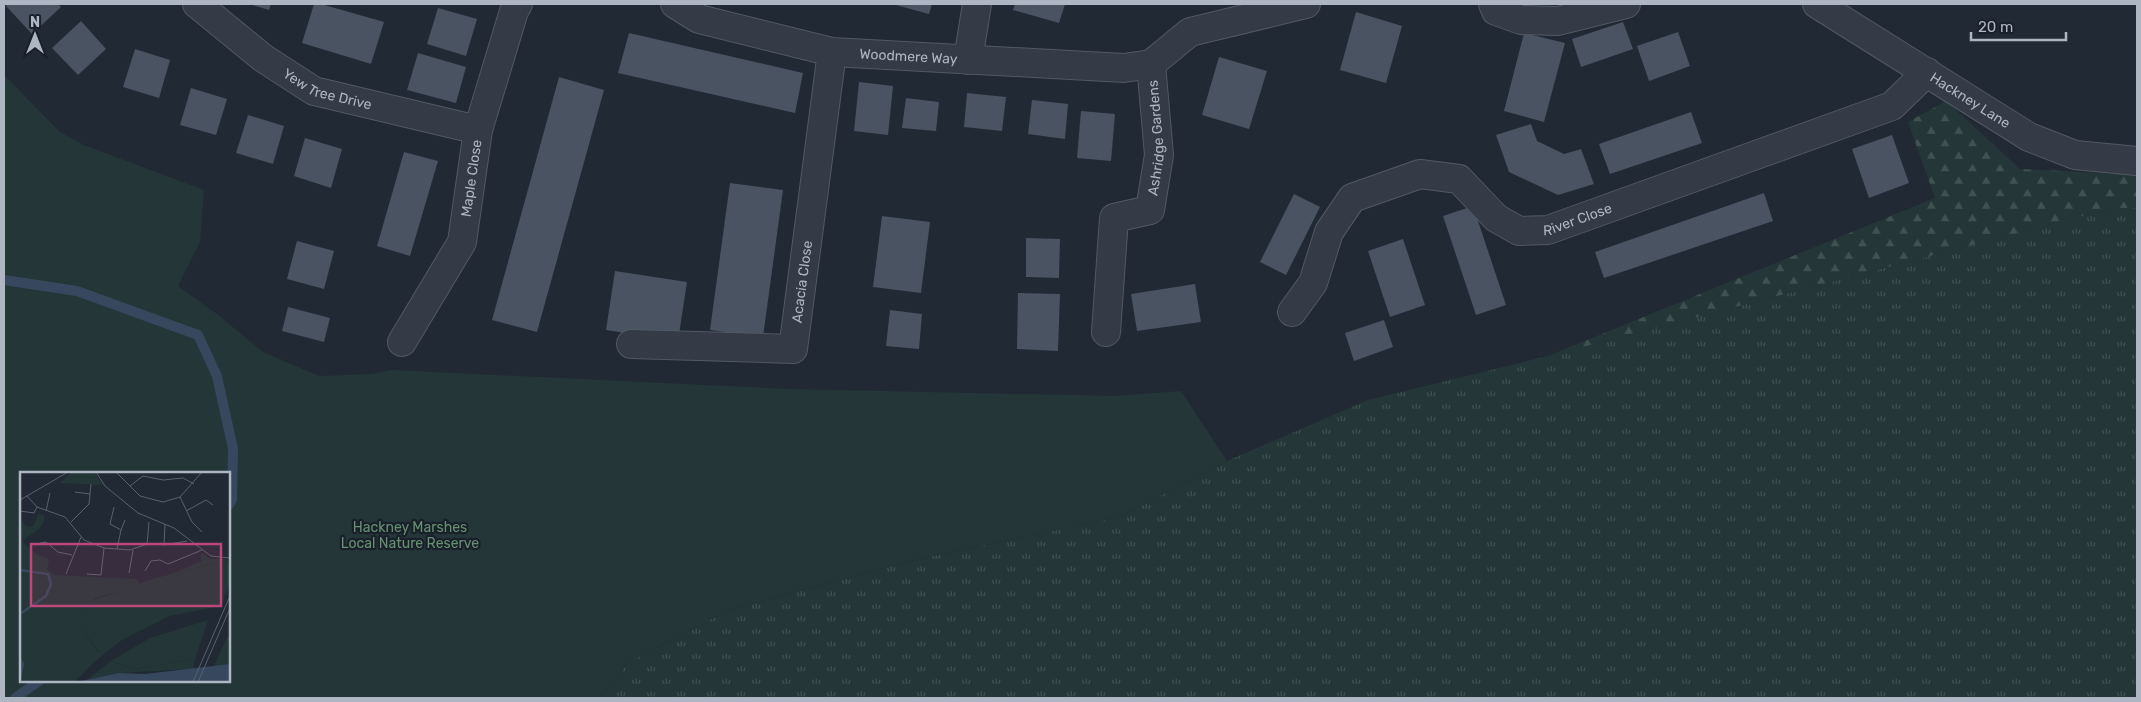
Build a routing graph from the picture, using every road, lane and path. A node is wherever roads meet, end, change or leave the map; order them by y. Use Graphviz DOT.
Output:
graph roads {
  1 [pos="197,4"];
  2 [pos="518,4"];
  3 [pos="675,4"];
  4 [pos="977,4"];
  5 [pos="1306,4"];
  6 [pos="1493,4"];
  7 [pos="1626,4"];
  8 [pos="1817,4"];
  9 [pos="832,52"];
  10 [pos="968,60"];
  11 [pos="1151,64"];
  12 [pos="1927,72"];
  13 [pos="478,130"];
  14 [pos="2137,161"];
  15 [pos="1292,312"];
  16 [pos="1106,332"];
  17 [pos="402,342"];
  18 [pos="631,344"];
  1 -- 13 [label="street, Yew Tree Drive"];
  2 -- 13 [label="street, Maple Close"];
  3 -- 9 [label="street, Woodmere Way"];
  4 -- 10 [label="street"];
  5 -- 11 [label="street"];
  6 -- 7 [label="street"];
  8 -- 12 [label="street, Hackney Lane"];
  9 -- 10 [label="street, Woodmere Way"];
  9 -- 18 [label="street, Acacia Close"];
  10 -- 11 [label="street, Woodmere Way"];
  11 -- 16 [label="street, Ashridge Gardens"];
  12 -- 14 [label="street, Hackney Lane"];
  12 -- 15 [label="street, River Close"];
  13 -- 17 [label="street, Maple Close"];
}
